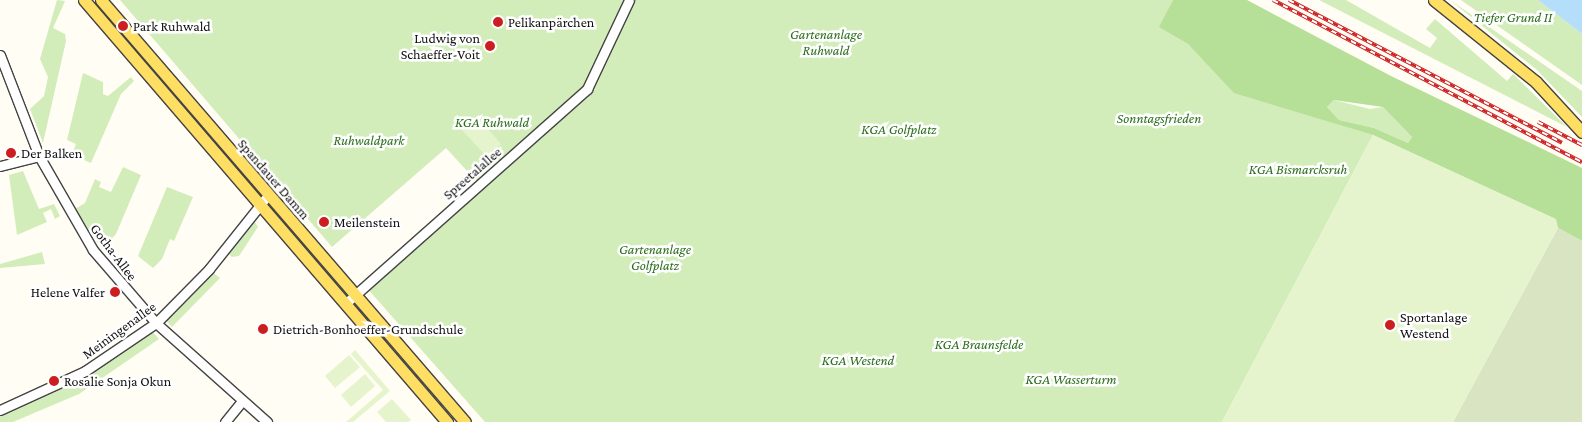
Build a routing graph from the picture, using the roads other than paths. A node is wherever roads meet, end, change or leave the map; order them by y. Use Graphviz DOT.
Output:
graph roads {
  1 [pos="84,0"];
  2 [pos="100,0"];
  3 [pos="629,0"];
  4 [pos="1434,0"];
  5 [pos="0,55"];
  6 [pos="1582,132"];
  7 [pos="39,156"];
  8 [pos="0,166"];
  9 [pos="268,195"];
  10 [pos="259,203"];
  11 [pos="355,296"];
  12 [pos="345,304"];
  13 [pos="156,323"];
  14 [pos="241,402"];
  15 [pos="0,410"];
  16 [pos="455,411"];
  17 [pos="445,421"];
  18 [pos="225,422"];
  19 [pos="267,422"];
  20 [pos="465,422"];
  1 -- 10 [label="main road, Spandauer Damm"];
  2 -- 9 [label="main road, Spandauer Damm"];
  3 -- 11 [label="street, Spreetalallee"];
  4 -- 6 [label="main road"];
  5 -- 7 [label="street, Gotha-Allee"];
  7 -- 8 [label="street"];
  7 -- 13 [label="street, Gotha-Allee"];
  9 -- 10 [label="street, Meiningenallee"];
  9 -- 11 [label="main road, Spandauer Damm"];
  10 -- 12 [label="main road, Spandauer Damm"];
  10 -- 13 [label="street, Meiningenallee"];
  11 -- 12 [label="street, Spreetalallee"];
  11 -- 16 [label="main road, Spandauer Damm"];
  12 -- 17 [label="main road, Spandauer Damm"];
  13 -- 14 [label="street, Gotha-Allee"];
  13 -- 15 [label="street, Meiningenallee"];
  14 -- 18 [label="street"];
  14 -- 19 [label="street, Gotha-Allee"];
  16 -- 17 [label="street"];
  16 -- 20 [label="main road, Spandauer Damm"];
}
